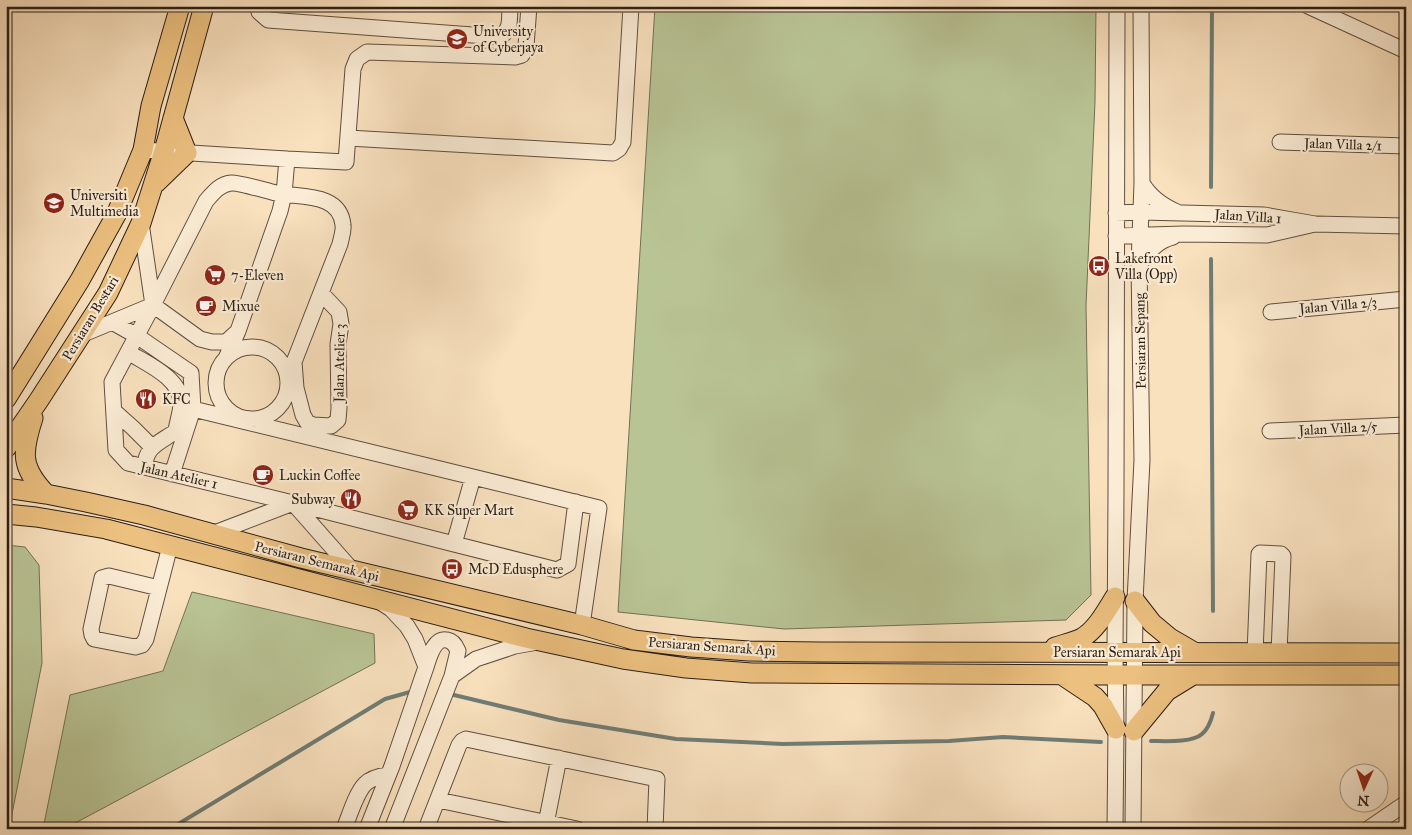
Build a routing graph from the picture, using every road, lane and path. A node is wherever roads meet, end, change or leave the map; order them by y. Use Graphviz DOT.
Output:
graph roads {
  1 [pos="180,6"];
  2 [pos="204,6"];
  3 [pos="258,6"];
  4 [pos="510,6"];
  5 [pos="529,6"];
  6 [pos="631,6"];
  7 [pos="1117,6"];
  8 [pos="1141,6"];
  9 [pos="1308,6"];
  10 [pos="1406,51"];
  11 [pos="151,106"];
  12 [pos="173,118"];
  13 [pos="348,138"];
  14 [pos="1280,142"];
  15 [pos="1406,146"];
  16 [pos="143,150"];
  17 [pos="164,152"];
  18 [pos="187,153"];
  19 [pos="287,159"];
  20 [pos="232,183"];
  21 [pos="1142,183"];
  22 [pos="153,186"];
  23 [pos="284,194"];
  24 [pos="124,195"];
  25 [pos="1141,212"];
  26 [pos="1116,213"];
  27 [pos="1180,213"];
  28 [pos="141,223"];
  29 [pos="1315,224"];
  30 [pos="1406,226"];
  31 [pos="1184,234"];
  32 [pos="1116,236"];
  33 [pos="1140,236"];
  34 [pos="1139,265"];
  35 [pos="321,294"];
  36 [pos="1406,299"];
  37 [pos="154,305"];
  38 [pos="1271,312"];
  39 [pos="112,322"];
  40 [pos="238,331"];
  41 [pos="81,335"];
  42 [pos="137,336"];
  43 [pos="128,352"];
  44 [pos="227,356"];
  45 [pos="6,399"];
  46 [pos="39,400"];
  47 [pos="193,409"];
  48 [pos="114,411"];
  49 [pos="1406,425"];
  50 [pos="1270,431"];
  51 [pos="6,448"];
  52 [pos="152,448"];
  53 [pos="145,467"];
  54 [pos="172,474"];
  55 [pos="473,477"];
  56 [pos="6,488"];
  57 [pos="46,494"];
  58 [pos="576,502"];
  59 [pos="293,503"];
  60 [pos="6,514"];
  61 [pos="212,534"];
  62 [pos="454,544"];
  63 [pos="170,546"];
  64 [pos="353,571"];
  65 [pos="159,588"];
  66 [pos="1115,597"];
  67 [pos="378,600"];
  68 [pos="1135,601"];
  69 [pos="582,625"];
  70 [pos="542,642"];
  71 [pos="1040,652"];
  72 [pos="1115,652"];
  73 [pos="1279,652"];
  74 [pos="1135,653"];
  75 [pos="1196,653"];
  76 [pos="1255,653"];
  77 [pos="1406,653"];
  78 [pos="426,667"];
  79 [pos="1406,674"];
  80 [pos="1062,675"];
  81 [pos="1115,675"];
  82 [pos="1135,675"];
  83 [pos="1192,675"];
  84 [pos="452,676"];
  85 [pos="1125,730"];
  86 [pos="559,758"];
  87 [pos="388,775"];
  88 [pos="438,800"];
  89 [pos="1406,803"];
  90 [pos="546,826"];
  91 [pos="344,829"];
  92 [pos="367,829"];
  93 [pos="392,829"];
  94 [pos="426,829"];
  95 [pos="577,829"];
  96 [pos="654,829"];
  97 [pos="1114,829"];
  98 [pos="1133,829"];
  99 [pos="1368,829"];
  1 -- 11 [label="main road, Persiaran Bestari"];
  2 -- 12 [label="main road, Persiaran Bestari"];
  3 -- 4 [label="street"];
  5 -- 13 [label="street"];
  6 -- 13 [label="street"];
  7 -- 26 [label="street, Persiaran Sepang"];
  8 -- 21 [label="street, Persiaran Sepang"];
  9 -- 10 [label="street"];
  11 -- 16 [label="main road, Persiaran Bestari"];
  11 -- 24 [label="main road, Persiaran Bestari"];
  12 -- 17 [label="main road, Persiaran Bestari"];
  12 -- 18 [label="main road"];
  13 -- 19 [label="street"];
  14 -- 15 [label="street, Jalan Villa 2/1"];
  16 -- 17 [label="street"];
  16 -- 24 [label="main road, Persiaran Bestari"];
  17 -- 18 [label="street"];
  17 -- 22 [label="main road, Persiaran Bestari"];
  18 -- 19 [label="street"];
  18 -- 22 [label="main road"];
  19 -- 23 [label="street"];
  20 -- 23 [label="street, Jalan Atelier 3"];
  20 -- 37 [label="street, Jalan Atelier 1"];
  21 -- 25 [label="street, Persiaran Sepang"];
  21 -- 27 [label="street"];
  22 -- 28 [label="main road, Persiaran Bestari"];
  23 -- 35 [label="street, Jalan Atelier 3"];
  23 -- 40 [label="street"];
  24 -- 45 [label="main road, Persiaran Bestari"];
  25 -- 26 [label="street, Jalan Villa 1"];
  25 -- 27 [label="street, Jalan Villa 1"];
  25 -- 33 [label="street, Persiaran Sepang"];
  26 -- 32 [label="street, Persiaran Sepang"];
  27 -- 29 [label="street, Jalan Villa 1"];
  28 -- 37 [label="street"];
  28 -- 41 [label="main road, Persiaran Bestari"];
  29 -- 30 [label="street, Jalan Villa 1"];
  29 -- 31 [label="street, Jalan Villa 1"];
  31 -- 33 [label="street, Jalan Villa 1"];
  31 -- 34 [label="street"];
  32 -- 33 [label="street, Jalan Villa 1"];
  32 -- 66 [label="street, Persiaran Sepang"];
  33 -- 34 [label="street, Persiaran Sepang"];
  34 -- 68 [label="street, Persiaran Sepang"];
  35 -- 35 [label="street, Jalan Atelier 3"];
  36 -- 38 [label="street, Jalan Villa 2/3"];
  37 -- 39 [label="street"];
  37 -- 40 [label="street"];
  37 -- 42 [label="street, Jalan Atelier 1"];
  39 -- 41 [label="street"];
  39 -- 42 [label="street"];
  40 -- 44 [label="street"];
  41 -- 46 [label="main road, Persiaran Bestari"];
  42 -- 43 [label="street, Jalan Atelier 1"];
  42 -- 47 [label="street"];
  43 -- 48 [label="street, Jalan Atelier 1"];
  43 -- 52 [label="street"];
  44 -- 44 [label="street"];
  46 -- 51 [label="main road, Persiaran Bestari"];
  46 -- 57 [label="main road"];
  47 -- 54 [label="street"];
  47 -- 55 [label="street"];
  48 -- 52 [label="street"];
  48 -- 53 [label="street, Jalan Atelier 1"];
  49 -- 50 [label="street, Jalan Villa 2/5"];
  52 -- 53 [label="street"];
  53 -- 54 [label="street, Jalan Atelier 1"];
  54 -- 59 [label="street, Jalan Atelier 1"];
  55 -- 58 [label="street"];
  55 -- 62 [label="street"];
  56 -- 57 [label="main road, Persiaran Semarak Api"];
  57 -- 61 [label="main road, Persiaran Semarak Api"];
  58 -- 62 [label="street, Jalan Atelier 1"];
  58 -- 69 [label="street"];
  59 -- 61 [label="street"];
  59 -- 62 [label="street, Jalan Atelier 1"];
  59 -- 64 [label="street"];
  60 -- 63 [label="main road, Persiaran Semarak Api"];
  61 -- 64 [label="main road, Persiaran Semarak Api"];
  63 -- 65 [label="street"];
  63 -- 67 [label="main road, Persiaran Semarak Api"];
  64 -- 69 [label="main road, Persiaran Semarak Api"];
  65 -- 65 [label="street"];
  66 -- 71 [label="main road"];
  66 -- 72 [label="street, Persiaran Sepang"];
  67 -- 70 [label="main road, Persiaran Semarak Api"];
  67 -- 78 [label="street"];
  68 -- 74 [label="street, Persiaran Sepang"];
  68 -- 75 [label="main road"];
  69 -- 71 [label="main road, Persiaran Semarak Api"];
  70 -- 80 [label="main road, Persiaran Semarak Api"];
  70 -- 84 [label="street"];
  71 -- 72 [label="main road, Persiaran Semarak Api"];
  72 -- 74 [label="main road, Persiaran Semarak Api"];
  72 -- 81 [label="street, Persiaran Sepang"];
  73 -- 76 [label="main road, Persiaran Semarak Api"];
  73 -- 76 [label="street"];
  73 -- 77 [label="main road, Persiaran Semarak Api"];
  74 -- 75 [label="main road, Persiaran Semarak Api"];
  74 -- 82 [label="street, Persiaran Sepang"];
  75 -- 76 [label="main road, Persiaran Semarak Api"];
  78 -- 84 [label="street"];
  78 -- 87 [label="street"];
  79 -- 83 [label="main road, Persiaran Semarak Api"];
  80 -- 81 [label="main road, Persiaran Semarak Api"];
  80 -- 85 [label="main road"];
  81 -- 82 [label="main road, Persiaran Semarak Api"];
  81 -- 85 [label="street, Persiaran Sepang"];
  82 -- 83 [label="main road, Persiaran Semarak Api"];
  82 -- 85 [label="street, Persiaran Sepang"];
  83 -- 85 [label="main road"];
  84 -- 93 [label="street"];
  85 -- 97 [label="street"];
  85 -- 98 [label="street"];
  86 -- 88 [label="street"];
  86 -- 90 [label="street"];
  86 -- 96 [label="street"];
  87 -- 91 [label="street"];
  87 -- 92 [label="street"];
  88 -- 90 [label="street"];
  88 -- 94 [label="street"];
  89 -- 99 [label="street"];
  90 -- 95 [label="street"];
}
